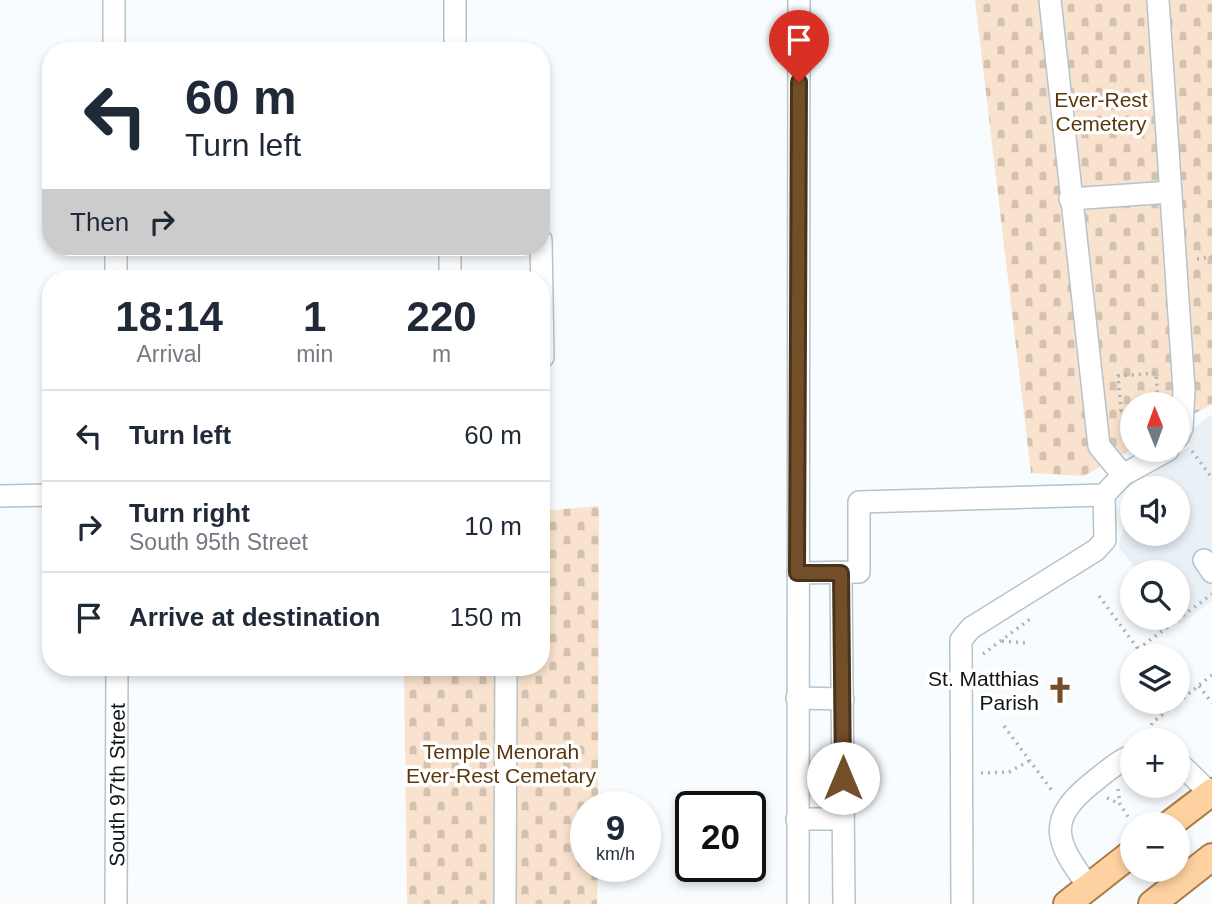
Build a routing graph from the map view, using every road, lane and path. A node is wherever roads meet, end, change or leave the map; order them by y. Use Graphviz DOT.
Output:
graph roads {
  1 [pos="114,0"];
  2 [pos="455,0"];
  3 [pos="799,0"];
  4 [pos="1050,0"];
  5 [pos="1158,0"];
  6 [pos="114,42"];
  7 [pos="455,42"];
  8 [pos="1171,192"];
  9 [pos="1070,199"];
  10 [pos="1157,392"];
  11 [pos="1184,392"];
  12 [pos="1120,399"];
  13 [pos="1190,457"];
  14 [pos="1147,462"];
  15 [pos="1123,475"];
  16 [pos="1212,478"];
  17 [pos="42,495"];
  18 [pos="1104,495"];
  19 [pos="0,496"];
  20 [pos="797,573"];
  21 [pos="841,573"];
  22 [pos="1098,596"];
  23 [pos="1209,596"];
  24 [pos="1032,617"];
  25 [pos="1000,641"];
  26 [pos="1026,643"];
  27 [pos="1134,644"];
  28 [pos="1145,644"];
  29 [pos="975,660"];
  30 [pos="117,676"];
  31 [pos="506,676"];
  32 [pos="1212,676"];
  33 [pos="1199,686"];
  34 [pos="1190,692"];
  35 [pos="797,698"];
  36 [pos="842,699"];
  37 [pos="1212,703"];
  38 [pos="1162,714"];
  39 [pos="1004,726"];
  40 [pos="1150,728"];
  41 [pos="1030,760"];
  42 [pos="1120,761"];
  43 [pos="1190,771"];
  44 [pos="995,772"];
  45 [pos="1211,792"];
  46 [pos="1059,800"];
  47 [pos="1120,804"];
  48 [pos="1125,812"];
  49 [pos="1185,812"];
  50 [pos="797,819"];
  51 [pos="843,819"];
  52 [pos="1212,857"];
  53 [pos="1120,862"];
  54 [pos="1089,887"];
  55 [pos="116,904"];
  56 [pos="505,904"];
  57 [pos="798,904"];
  58 [pos="844,904"];
  59 [pos="962,904"];
  60 [pos="1067,904"];
  61 [pos="1152,904"];
  1 -- 6 [label="street"];
  2 -- 7 [label="street"];
  3 -- 20 [label="street"];
  4 -- 9 [label="street"];
  5 -- 8 [label="street"];
  8 -- 9 [label="street"];
  8 -- 11 [label="street"];
  9 -- 15 [label="street"];
  10 -- 12 [label="path"];
  13 -- 16 [label="path"];
  14 -- 15 [label="street"];
  15 -- 18 [label="street"];
  17 -- 19 [label="street"];
  18 -- 21 [label="street"];
  18 -- 59 [label="street"];
  20 -- 21 [label="street"];
  20 -- 35 [label="street"];
  21 -- 36 [label="street"];
  22 -- 27 [label="path"];
  23 -- 28 [label="path"];
  24 -- 25 [label="path"];
  25 -- 26 [label="path"];
  25 -- 29 [label="path"];
  30 -- 55 [label="street, South 97th Street"];
  31 -- 56 [label="street"];
  32 -- 33 [label="path"];
  33 -- 34 [label="path"];
  33 -- 37 [label="path"];
  35 -- 36 [label="street"];
  35 -- 50 [label="street"];
  36 -- 51 [label="street"];
  38 -- 40 [label="path"];
  39 -- 41 [label="path"];
  41 -- 44 [label="path"];
  41 -- 46 [label="path"];
  42 -- 54 [label="street"];
  43 -- 45 [label="street"];
  45 -- 49 [label="main road"];
  47 -- 48 [label="path"];
  50 -- 51 [label="street"];
  50 -- 57 [label="street"];
  51 -- 58 [label="street"];
  52 -- 61 [label="main road"];
  53 -- 54 [label="main road"];
  54 -- 60 [label="main road"];
}
